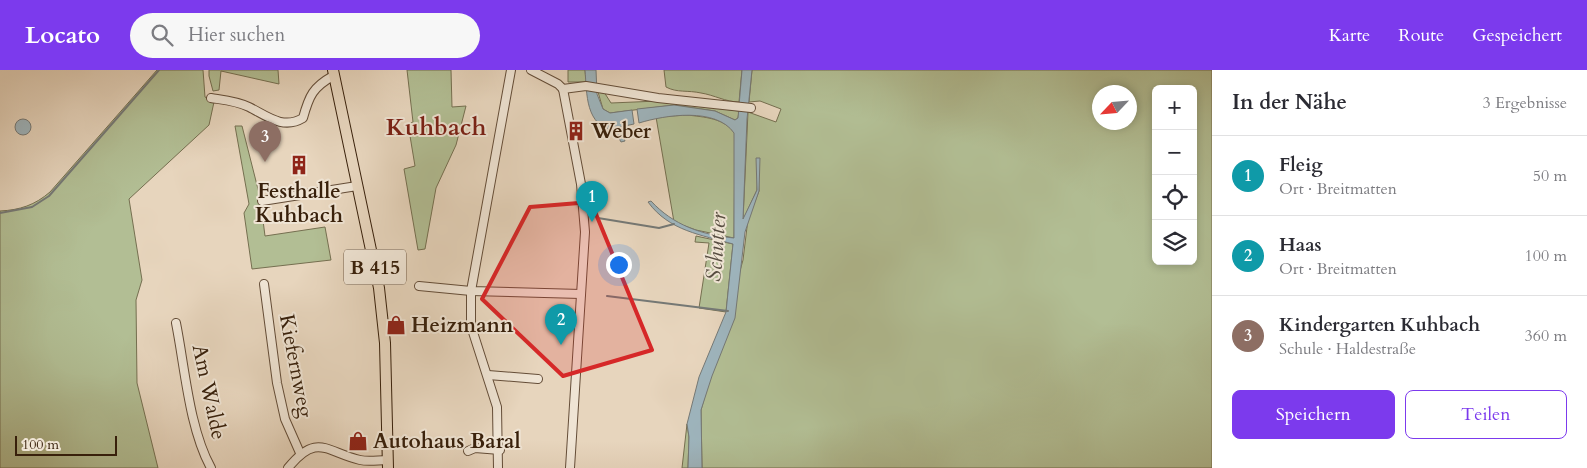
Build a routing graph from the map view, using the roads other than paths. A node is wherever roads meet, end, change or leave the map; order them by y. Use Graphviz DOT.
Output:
graph roads {
  1 [pos="511,70"];
  2 [pos="531,70"];
  3 [pos="333,73"];
  4 [pos="563,89"];
  5 [pos="211,98"];
  6 [pos="751,108"];
  7 [pos="357,186"];
  8 [pos="262,201"];
  9 [pos="264,284"];
  10 [pos="419,286"];
  11 [pos="471,291"];
  12 [pos="580,294"];
  13 [pos="176,323"];
  14 [pos="488,375"];
  15 [pos="538,378"];
  16 [pos="500,450"];
  17 [pos="468,451"];
  18 [pos="300,453"];
  19 [pos="388,464"];
  20 [pos="211,468"];
  21 [pos="288,468"];
  22 [pos="498,468"];
  23 [pos="570,468"];
  1 -- 11 [label="street"];
  2 -- 4 [label="street"];
  3 -- 5 [label="street"];
  3 -- 7 [label="main road, B 415"];
  4 -- 6 [label="street"];
  4 -- 12 [label="street"];
  7 -- 8 [label="street"];
  7 -- 19 [label="main road, B 415"];
  9 -- 18 [label="street, Kiefernweg"];
  10 -- 11 [label="street"];
  11 -- 12 [label="street"];
  11 -- 14 [label="street"];
  12 -- 23 [label="street"];
  13 -- 20 [label="street, Am Walde"];
  14 -- 15 [label="street"];
  14 -- 16 [label="street"];
  16 -- 17 [label="street"];
  16 -- 22 [label="street"];
  18 -- 19 [label="street"];
  18 -- 21 [label="street"];
}
